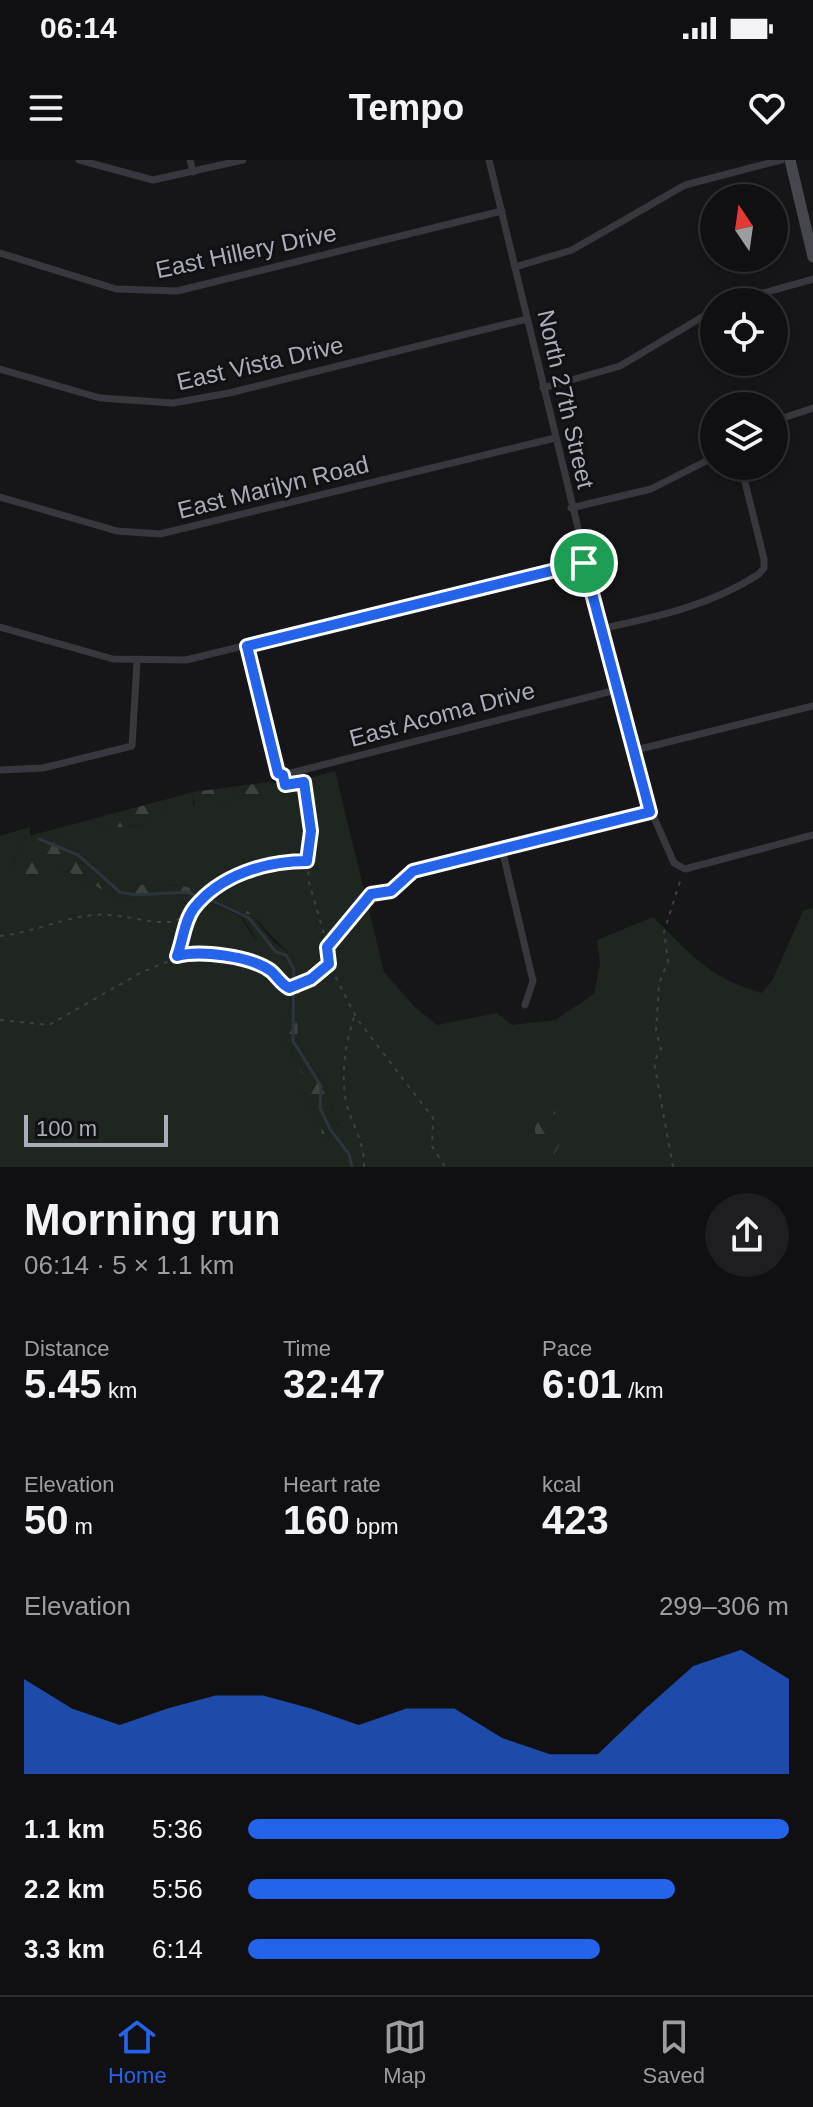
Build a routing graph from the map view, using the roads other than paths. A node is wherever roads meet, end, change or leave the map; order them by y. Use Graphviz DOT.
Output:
graph roads {
  1 [pos="79,160"];
  2 [pos="190,160"];
  3 [pos="243,160"];
  4 [pos="489,160"];
  5 [pos="781,160"];
  6 [pos="790,160"];
  7 [pos="193,172"];
  8 [pos="502,211"];
  9 [pos="808,217"];
  10 [pos="0,253"];
  11 [pos="813,257"];
  12 [pos="515,267"];
  13 [pos="813,279"];
  14 [pos="781,288"];
  15 [pos="700,318"];
  16 [pos="527,319"];
  17 [pos="0,369"];
  18 [pos="543,388"];
  19 [pos="813,408"];
  20 [pos="788,416"];
  21 [pos="555,438"];
  22 [pos="700,464"];
  23 [pos="744,480"];
  24 [pos="0,497"];
  25 [pos="571,508"];
  26 [pos="584,563"];
  27 [pos="0,627"];
  28 [pos="600,629"];
  29 [pos="247,646"];
  30 [pos="137,662"];
  31 [pos="616,690"];
  32 [pos="813,706"];
  33 [pos="632,751"];
  34 [pos="0,770"];
  35 [pos="650,812"];
  36 [pos="813,835"];
  37 [pos="502,849"];
  38 [pos="391,891"];
  39 [pos="525,1005"];
  1 -- 7 [label="street"];
  2 -- 7 [label="street"];
  3 -- 7 [label="street"];
  4 -- 8 [label="street, North 27th Street"];
  5 -- 12 [label="street"];
  6 -- 9 [label="street"];
  8 -- 10 [label="street, East Hillery Drive"];
  8 -- 12 [label="street, North 27th Street"];
  9 -- 11 [label="street"];
  12 -- 16 [label="street, North 27th Street"];
  13 -- 14 [label="street"];
  15 -- 18 [label="street"];
  16 -- 17 [label="street, East Vista Drive"];
  16 -- 18 [label="street, North 27th Street"];
  18 -- 21 [label="street, North 27th Street"];
  19 -- 20 [label="street"];
  21 -- 24 [label="street, East Marilyn Road"];
  21 -- 25 [label="street, North 27th Street"];
  22 -- 25 [label="street"];
  23 -- 28 [label="street"];
  25 -- 26 [label="street, North 27th Street"];
  26 -- 28 [label="street, North 27th Street"];
  26 -- 29 [label="street"];
  27 -- 30 [label="street"];
  28 -- 31 [label="street, North 27th Street"];
  29 -- 30 [label="street"];
  29 -- 31 [label="street, East Acoma Drive"];
  30 -- 34 [label="street"];
  31 -- 33 [label="street, North 27th Street"];
  32 -- 33 [label="street"];
  33 -- 35 [label="street, North 27th Street"];
  35 -- 36 [label="street, North 27th Street"];
  35 -- 37 [label="street"];
  37 -- 38 [label="street"];
  37 -- 39 [label="street"];
}
